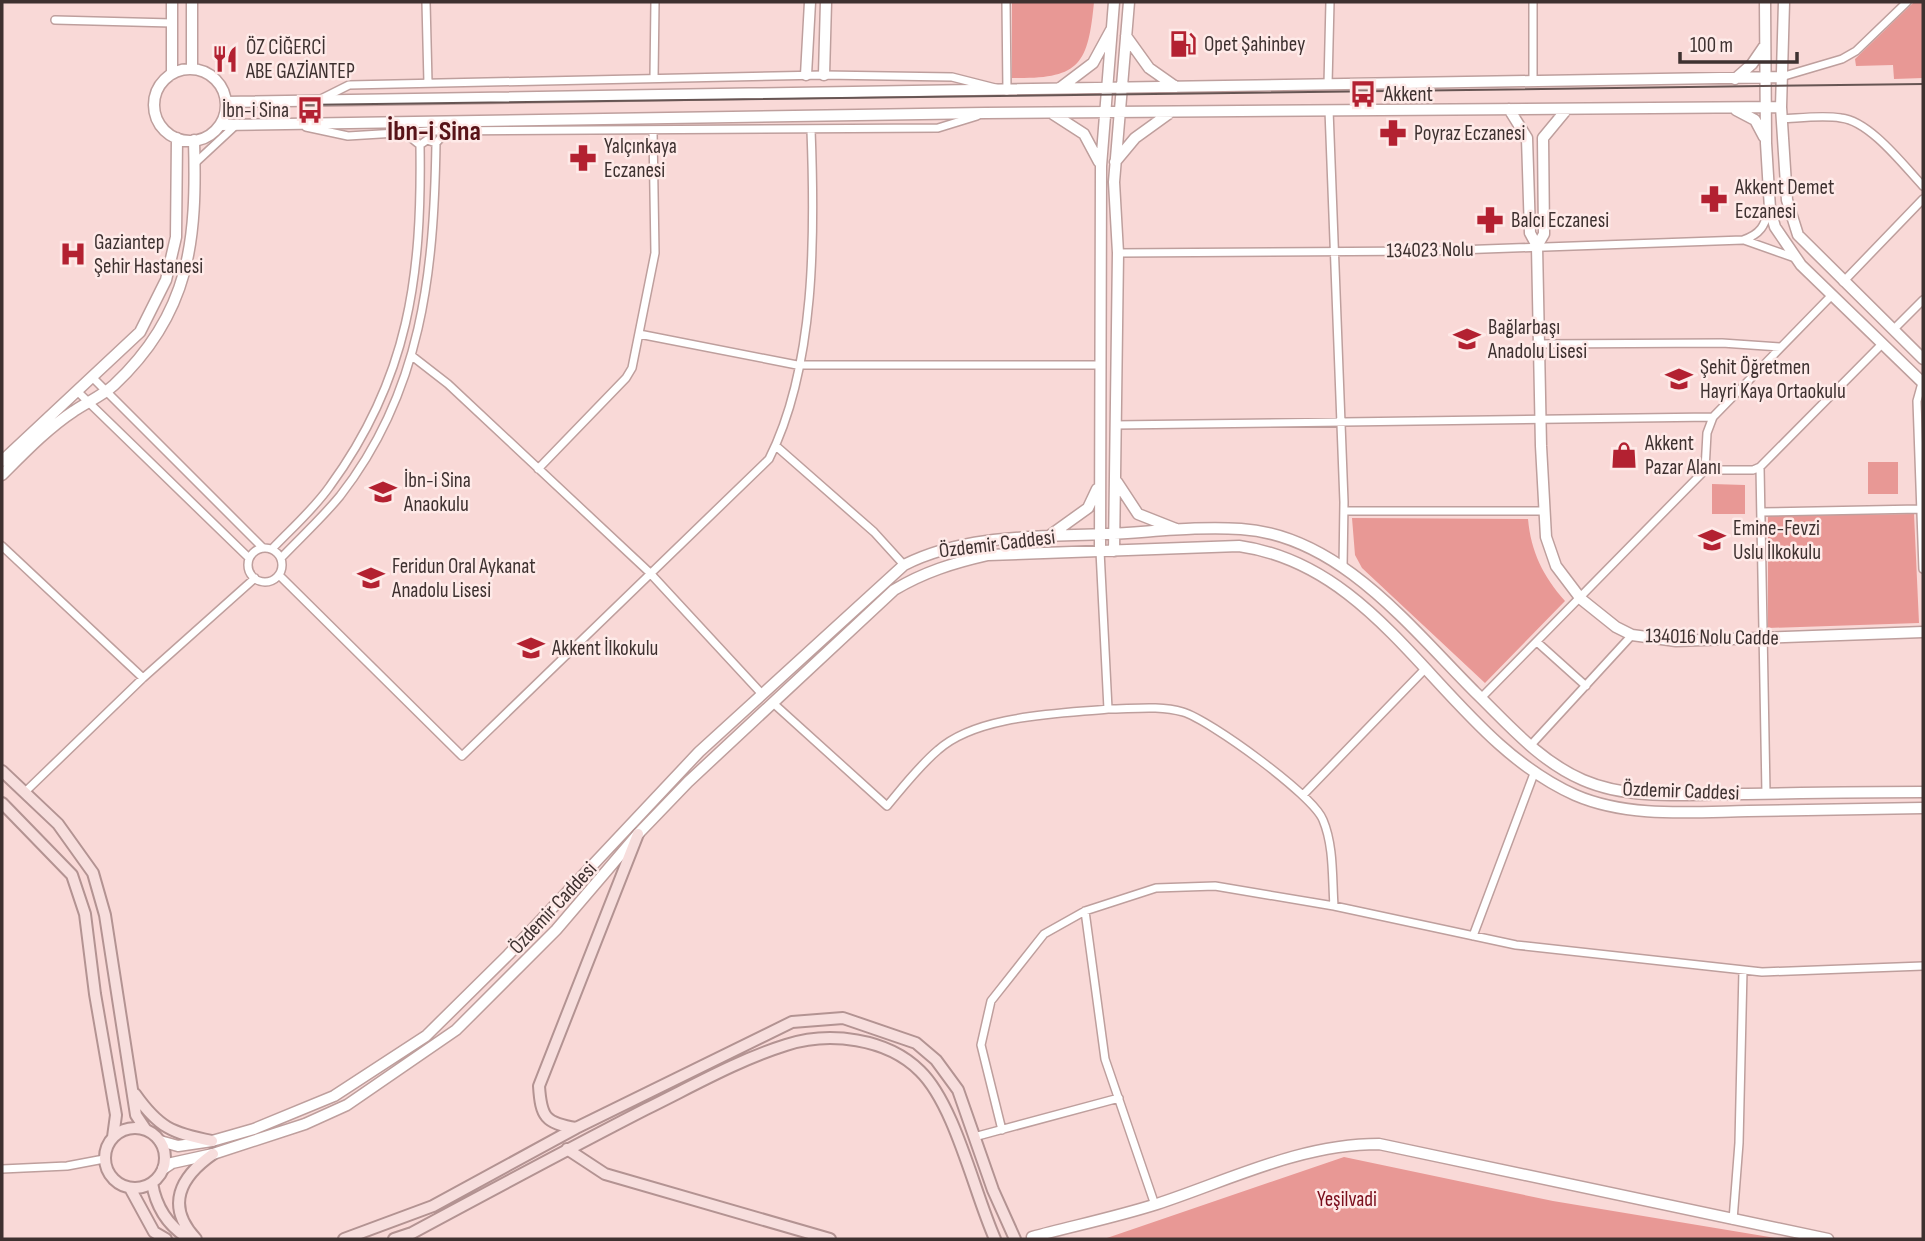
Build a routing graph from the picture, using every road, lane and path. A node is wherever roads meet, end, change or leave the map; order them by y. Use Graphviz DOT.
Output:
graph roads {
  1 [pos="172,2"];
  2 [pos="192,2"];
  3 [pos="426,2"];
  4 [pos="654,2"];
  5 [pos="810,2"];
  6 [pos="826,2"];
  7 [pos="1006,2"];
  8 [pos="1114,2"];
  9 [pos="1129,2"];
  10 [pos="1330,2"];
  11 [pos="1533,2"];
  12 [pos="1765,2"];
  13 [pos="1784,2"];
  14 [pos="1907,2"];
  15 [pos="55,20"];
  16 [pos="172,23"];
  17 [pos="1113,26"];
  18 [pos="1126,36"];
  19 [pos="1766,44"];
  20 [pos="807,60"];
  21 [pos="824,61"];
  22 [pos="192,69"];
  23 [pos="173,74"];
  24 [pos="806,75"];
  25 [pos="824,75"];
  26 [pos="654,78"];
  27 [pos="1766,78"];
  28 [pos="1781,78"];
  29 [pos="1735,79"];
  30 [pos="1533,82"];
  31 [pos="428,83"];
  32 [pos="1328,84"];
  33 [pos="1176,87"];
  34 [pos="1107,88"];
  35 [pos="1121,88"];
  36 [pos="1058,89"];
  37 [pos="1007,90"];
  38 [pos="226,102"];
  39 [pos="317,102"];
  40 [pos="1729,107"];
  41 [pos="1767,107"];
  42 [pos="1782,107"];
  43 [pos="1509,109"];
  44 [pos="1567,109"];
  45 [pos="1329,110"];
  46 [pos="1104,112"];
  47 [pos="1118,112"];
  48 [pos="1171,112"];
  49 [pos="985,113"];
  50 [pos="1049,113"];
  51 [pos="1782,119"];
  52 [pos="291,124"];
  53 [pos="220,125"];
  54 [pos="236,125"];
  55 [pos="811,130"];
  56 [pos="447,131"];
  57 [pos="404,132"];
  58 [pos="653,132"];
  59 [pos="177,138"];
  60 [pos="194,140"];
  61 [pos="436,143"];
  62 [pos="1766,143"];
  63 [pos="420,145"];
  64 [pos="1115,162"];
  65 [pos="194,164"];
  66 [pos="1101,166"];
  67 [pos="1923,186"];
  68 [pos="1923,199"];
  69 [pos="1769,209"];
  70 [pos="1743,240"];
  71 [pos="1537,246"];
  72 [pos="1333,252"];
  73 [pos="1118,253"];
  74 [pos="1795,258"];
  75 [pos="1843,282"];
  76 [pos="1831,296"];
  77 [pos="1923,300"];
  78 [pos="1893,330"];
  79 [pos="639,334"];
  80 [pos="1538,344"];
  81 [pos="1881,345"];
  82 [pos="1780,346"];
  83 [pos="412,356"];
  84 [pos="1923,359"];
  85 [pos="797,365"];
  86 [pos="1100,365"];
  87 [pos="92,377"];
  88 [pos="1923,383"];
  89 [pos="77,391"];
  90 [pos="105,391"];
  91 [pos="89,402"];
  92 [pos="1713,417"];
  93 [pos="1540,421"];
  94 [pos="1342,423"];
  95 [pos="1115,425"];
  96 [pos="776,446"];
  97 [pos="2,461"];
  98 [pos="1760,467"];
  99 [pos="538,469"];
  100 [pos="1705,470"];
  101 [pos="2,475"];
  102 [pos="1115,479"];
  103 [pos="1099,485"];
  104 [pos="1920,509"];
  105 [pos="1344,511"];
  106 [pos="1544,511"];
  107 [pos="1761,512"];
  108 [pos="1180,530"];
  109 [pos="1114,533"];
  110 [pos="1100,534"];
  111 [pos="1049,536"];
  112 [pos="2,545"];
  113 [pos="267,548"];
  114 [pos="1100,551"];
  115 [pos="1114,551"];
  116 [pos="249,558"];
  117 [pos="281,558"];
  118 [pos="904,565"];
  119 [pos="1343,568"];
  120 [pos="1923,569"];
  121 [pos="649,572"];
  122 [pos="279,575"];
  123 [pos="255,578"];
  124 [pos="1581,599"];
  125 [pos="1923,632"];
  126 [pos="1632,635"];
  127 [pos="1762,640"];
  128 [pos="1537,642"];
  129 [pos="1425,669"];
  130 [pos="143,678"];
  131 [pos="1586,686"];
  132 [pos="762,694"];
  133 [pos="1481,698"];
  134 [pos="773,703"];
  135 [pos="1108,709"];
  136 [pos="1530,746"];
  137 [pos="2,771"];
  138 [pos="1535,771"];
  139 [pos="25,792"];
  140 [pos="1923,792"];
  141 [pos="1766,793"];
  142 [pos="1303,795"];
  143 [pos="2,803"];
  144 [pos="1923,808"];
  145 [pos="638,834"];
  146 [pos="1334,906"];
  147 [pos="1085,911"];
  148 [pos="1473,936"];
  149 [pos="1923,966"];
  150 [pos="1743,970"];
  151 [pos="132,1089"];
  152 [pos="1119,1098"];
  153 [pos="576,1128"];
  154 [pos="146,1130"];
  155 [pos="1002,1130"];
  156 [pos="975,1137"];
  157 [pos="113,1138"];
  158 [pos="160,1141"];
  159 [pos="212,1141"];
  160 [pos="568,1149"];
  161 [pos="213,1154"];
  162 [pos="104,1159"];
  163 [pos="2,1169"];
  164 [pos="163,1169"];
  165 [pos="152,1183"];
  166 [pos="130,1188"];
  167 [pos="1155,1205"];
  168 [pos="1733,1220"];
  169 [pos="1032,1237"];
  170 [pos="166,1239"];
  171 [pos="193,1239"];
  172 [pos="344,1239"];
  173 [pos="394,1239"];
  174 [pos="830,1239"];
  175 [pos="995,1239"];
  176 [pos="1015,1239"];
  177 [pos="1828,1239"];
  1 -- 16 [label="main road"];
  2 -- 22 [label="main road"];
  3 -- 31 [label="street"];
  4 -- 26 [label="street"];
  5 -- 20 [label="main road"];
  6 -- 21 [label="main road"];
  7 -- 37 [label="street"];
  8 -- 17 [label="main road"];
  9 -- 18 [label="main road"];
  10 -- 32 [label="street"];
  11 -- 30 [label="street"];
  12 -- 19 [label="main road"];
  13 -- 28 [label="main road"];
  14 -- 28 [label="street"];
  15 -- 16 [label="street"];
  16 -- 23 [label="main road"];
  17 -- 34 [label="main road"];
  17 -- 36 [label="main road"];
  18 -- 33 [label="main road"];
  18 -- 35 [label="main road"];
  19 -- 27 [label="main road"];
  19 -- 29 [label="main road"];
  20 -- 21 [label="main road"];
  20 -- 24 [label="main road"];
  21 -- 25 [label="main road"];
  22 -- 23 [label="main road"];
  22 -- 38 [label="main road"];
  23 -- 59 [label="main road"];
  24 -- 25 [label="street"];
  24 -- 26 [label="street"];
  25 -- 37 [label="street"];
  26 -- 31 [label="street"];
  27 -- 28 [label="main road"];
  27 -- 29 [label="main road"];
  27 -- 41 [label="main road"];
  28 -- 42 [label="main road"];
  29 -- 30 [label="main road"];
  30 -- 32 [label="main road"];
  31 -- 39 [label="street"];
  32 -- 33 [label="main road"];
  33 -- 35 [label="main road"];
  34 -- 35 [label="main road"];
  34 -- 36 [label="main road"];
  34 -- 46 [label="main road"];
  35 -- 47 [label="main road"];
  36 -- 37 [label="main road"];
  37 -- 39 [label="main road"];
  38 -- 39 [label="main road"];
  38 -- 53 [label="main road"];
  40 -- 41 [label="main road"];
  40 -- 44 [label="main road"];
  40 -- 62 [label="main road"];
  41 -- 42 [label="main road"];
  41 -- 62 [label="main road"];
  42 -- 51 [label="main road"];
  43 -- 44 [label="main road"];
  43 -- 45 [label="main road"];
  43 -- 71 [label="main road"];
  44 -- 71 [label="main road"];
  45 -- 48 [label="main road"];
  45 -- 72 [label="street"];
  46 -- 47 [label="main road"];
  46 -- 50 [label="main road"];
  46 -- 66 [label="main road"];
  47 -- 48 [label="main road"];
  47 -- 64 [label="main road"];
  48 -- 64 [label="main road"];
  49 -- 50 [label="main road"];
  49 -- 52 [label="main road"];
  49 -- 55 [label="street"];
  50 -- 66 [label="main road"];
  51 -- 67 [label="street"];
  51 -- 75 [label="main road"];
  52 -- 54 [label="main road"];
  52 -- 57 [label="street"];
  53 -- 54 [label="main road"];
  53 -- 60 [label="main road"];
  54 -- 65 [label="street"];
  55 -- 58 [label="street"];
  55 -- 85 [label="street"];
  56 -- 57 [label="street"];
  56 -- 58 [label="street"];
  56 -- 61 [label="street"];
  57 -- 63 [label="street"];
  58 -- 79 [label="street"];
  59 -- 60 [label="main road"];
  59 -- 87 [label="main road"];
  60 -- 65 [label="main road"];
  61 -- 63 [label="street"];
  61 -- 83 [label="street"];
  62 -- 69 [label="main road"];
  63 -- 113 [label="street"];
  64 -- 73 [label="main road"];
  65 -- 90 [label="main road"];
  66 -- 86 [label="main road"];
  68 -- 75 [label="street"];
  69 -- 70 [label="street"];
  69 -- 74 [label="main road"];
  70 -- 71 [label="street, 134023 Nolu"];
  70 -- 74 [label="street"];
  71 -- 72 [label="street, 134023 Nolu"];
  71 -- 80 [label="main road, 134016 Nolu Cadde"];
  72 -- 73 [label="street, 134023 Nolu"];
  72 -- 94 [label="street"];
  73 -- 95 [label="main road"];
  74 -- 76 [label="main road"];
  75 -- 78 [label="main road"];
  76 -- 81 [label="main road"];
  76 -- 82 [label="street"];
  77 -- 78 [label="street"];
  78 -- 84 [label="main road"];
  79 -- 85 [label="street"];
  79 -- 99 [label="street"];
  80 -- 82 [label="street"];
  80 -- 93 [label="main road, 134016 Nolu Cadde"];
  81 -- 88 [label="main road"];
  81 -- 98 [label="street"];
  82 -- 92 [label="street"];
  83 -- 99 [label="street"];
  83 -- 117 [label="street"];
  85 -- 86 [label="street"];
  85 -- 96 [label="street"];
  86 -- 103 [label="main road"];
  87 -- 89 [label="main road"];
  87 -- 90 [label="street"];
  88 -- 104 [label="street"];
  89 -- 91 [label="street"];
  89 -- 97 [label="main road"];
  90 -- 91 [label="main road"];
  90 -- 113 [label="street"];
  91 -- 101 [label="main road"];
  91 -- 116 [label="street"];
  92 -- 93 [label="street"];
  92 -- 100 [label="street"];
  93 -- 94 [label="street"];
  93 -- 106 [label="main road, 134016 Nolu Cadde"];
  94 -- 95 [label="street"];
  94 -- 105 [label="street"];
  95 -- 102 [label="main road"];
  96 -- 118 [label="street"];
  96 -- 121 [label="street"];
  98 -- 100 [label="street"];
  98 -- 107 [label="street"];
  99 -- 121 [label="street"];
  100 -- 124 [label="street"];
  102 -- 108 [label="main road"];
  102 -- 109 [label="main road"];
  103 -- 110 [label="main road"];
  103 -- 111 [label="main road"];
  104 -- 107 [label="street"];
  104 -- 120 [label="street"];
  105 -- 106 [label="street"];
  105 -- 119 [label="street"];
  106 -- 124 [label="main road, 134016 Nolu Cadde"];
  107 -- 127 [label="street"];
  108 -- 109 [label="main road, Özdemir Caddesi"];
  108 -- 119 [label="main road, Özdemir Caddesi"];
  109 -- 110 [label="main road, Özdemir Caddesi"];
  109 -- 115 [label="main road"];
  110 -- 111 [label="main road, Özdemir Caddesi"];
  110 -- 114 [label="main road"];
  111 -- 118 [label="main road, Özdemir Caddesi"];
  112 -- 130 [label="street"];
  113 -- 116 [label="street"];
  113 -- 117 [label="street"];
  114 -- 115 [label="main road, Özdemir Caddesi"];
  114 -- 134 [label="main road, Özdemir Caddesi"];
  114 -- 135 [label="street"];
  115 -- 129 [label="main road, Özdemir Caddesi"];
  116 -- 123 [label="street"];
  117 -- 122 [label="street"];
  118 -- 132 [label="main road, Özdemir Caddesi"];
  119 -- 133 [label="main road, Özdemir Caddesi"];
  121 -- 122 [label="street"];
  121 -- 132 [label="street"];
  122 -- 123 [label="street"];
  123 -- 130 [label="street"];
  124 -- 126 [label="main road, 134016 Nolu Cadde"];
  124 -- 128 [label="street"];
  125 -- 127 [label="main road, 134016 Nolu Cadde"];
  126 -- 127 [label="main road, 134016 Nolu Cadde"];
  126 -- 131 [label="street"];
  127 -- 141 [label="street"];
  128 -- 131 [label="street"];
  128 -- 133 [label="street"];
  129 -- 138 [label="main road, Özdemir Caddesi"];
  129 -- 142 [label="street"];
  130 -- 139 [label="street"];
  131 -- 136 [label="street"];
  132 -- 159 [label="main road, Özdemir Caddesi"];
  133 -- 136 [label="main road, Özdemir Caddesi"];
  134 -- 135 [label="street"];
  134 -- 145 [label="main road, Özdemir Caddesi"];
  135 -- 142 [label="street"];
  136 -- 141 [label="main road, Özdemir Caddesi"];
  137 -- 139 [label="main road"];
  138 -- 144 [label="main road, Özdemir Caddesi"];
  138 -- 148 [label="street"];
  139 -- 151 [label="main road"];
  140 -- 141 [label="main road, Özdemir Caddesi"];
  142 -- 146 [label="street"];
  143 -- 157 [label="main road"];
  145 -- 153 [label="main road"];
  145 -- 161 [label="main road, Özdemir Caddesi"];
  146 -- 147 [label="street"];
  146 -- 148 [label="street"];
  147 -- 152 [label="street"];
  147 -- 155 [label="street"];
  148 -- 150 [label="street"];
  149 -- 150 [label="street"];
  150 -- 168 [label="street"];
  151 -- 154 [label="main road"];
  151 -- 159 [label="main road"];
  152 -- 155 [label="street"];
  152 -- 167 [label="street"];
  153 -- 156 [label="main road"];
  153 -- 172 [label="main road"];
  154 -- 157 [label="main road"];
  154 -- 158 [label="main road"];
  155 -- 156 [label="street"];
  156 -- 176 [label="main road"];
  157 -- 162 [label="main road"];
  158 -- 159 [label="main road, Özdemir Caddesi"];
  158 -- 164 [label="main road"];
  160 -- 173 [label="main road"];
  160 -- 174 [label="main road"];
  160 -- 175 [label="main road"];
  161 -- 164 [label="main road, Özdemir Caddesi"];
  161 -- 171 [label="main road"];
  162 -- 163 [label="street"];
  162 -- 166 [label="main road"];
  164 -- 165 [label="main road"];
  165 -- 166 [label="main road"];
  165 -- 171 [label="main road"];
  166 -- 170 [label="main road"];
  167 -- 168 [label="main road"];
  167 -- 169 [label="main road"];
  168 -- 177 [label="main road"];
}
